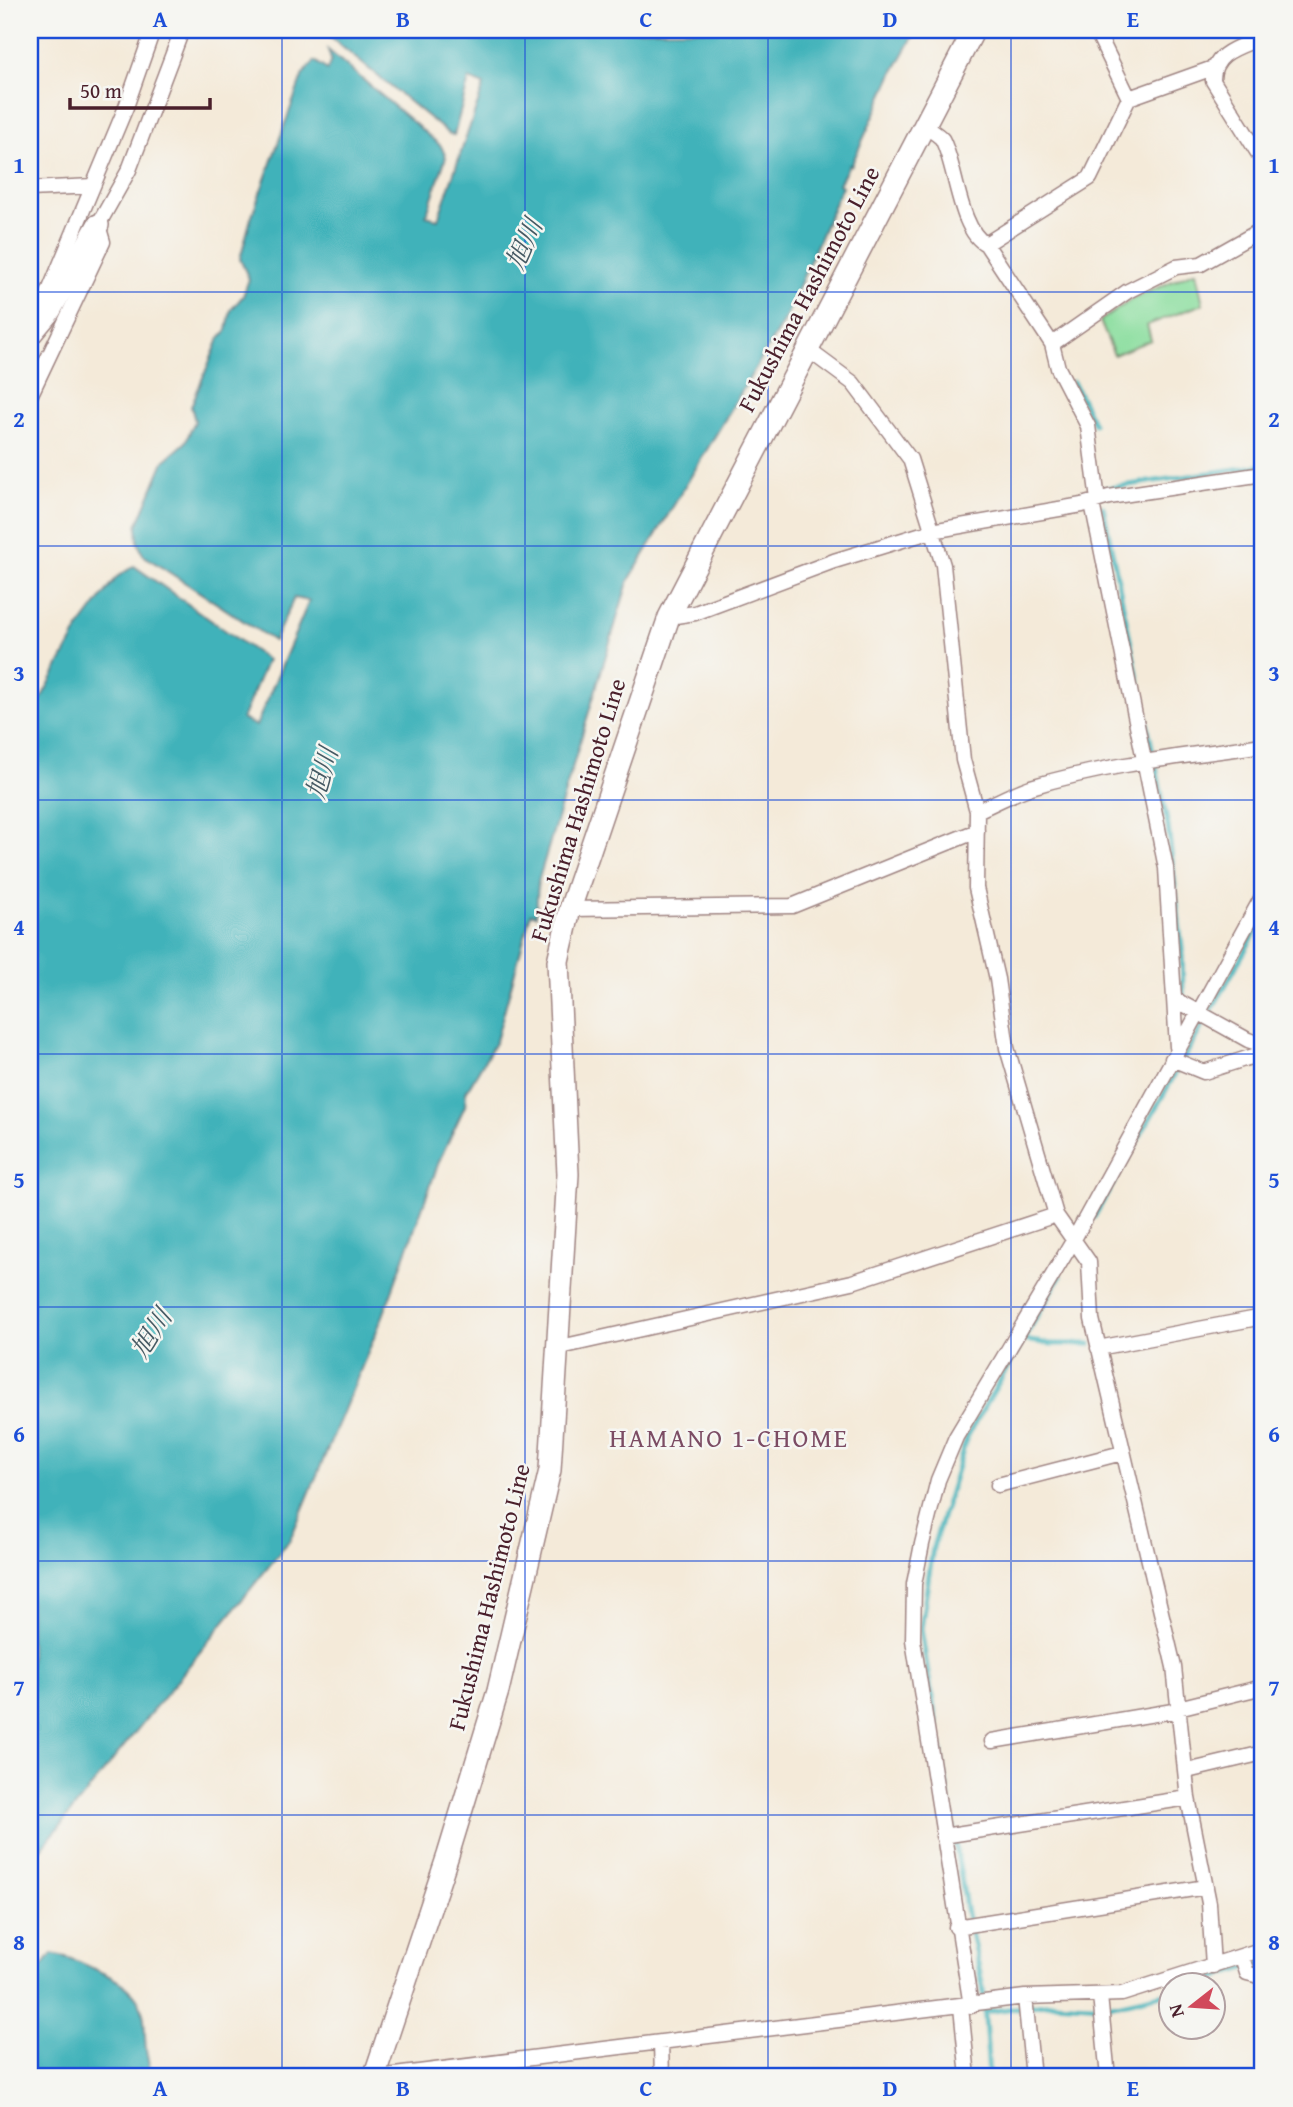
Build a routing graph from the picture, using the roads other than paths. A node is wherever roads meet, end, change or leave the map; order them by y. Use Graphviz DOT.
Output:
graph roads {
  1 [pos="153,30"];
  2 [pos="182,30"];
  3 [pos="974,30"];
  4 [pos="1097,30"];
  5 [pos="1263,37"];
  6 [pos="1213,68"];
  7 [pos="1129,98"];
  8 [pos="924,126"];
  9 [pos="1263,161"];
  10 [pos="93,186"];
  11 [pos="30,189"];
  12 [pos="98,225"];
  13 [pos="1263,229"];
  14 [pos="986,244"];
  15 [pos="31,333"];
  16 [pos="1052,344"];
  17 [pos="807,349"];
  18 [pos="30,396"];
  19 [pos="1263,474"];
  20 [pos="1095,501"];
  21 [pos="932,531"];
  22 [pos="669,617"];
  23 [pos="1263,745"];
  24 [pos="1150,761"];
  25 [pos="977,811"];
  26 [pos="976,831"];
  27 [pos="1263,895"];
  28 [pos="570,909"];
  29 [pos="1176,1000"];
  30 [pos="1199,1013"];
  31 [pos="1263,1045"];
  32 [pos="1263,1053"];
  33 [pos="1174,1056"];
  34 [pos="1056,1215"];
  35 [pos="1078,1247"];
  36 [pos="1263,1317"];
  37 [pos="556,1348"];
  38 [pos="1098,1348"];
  39 [pos="1122,1453"];
  40 [pos="998,1485"];
  41 [pos="1263,1687"];
  42 [pos="1179,1709"];
  43 [pos="992,1741"];
  44 [pos="1263,1754"];
  45 [pos="1187,1771"];
  46 [pos="1188,1798"];
  47 [pos="951,1835"];
  48 [pos="1206,1887"];
  49 [pos="958,1927"];
  50 [pos="1263,1949"];
  51 [pos="1244,1965"];
  52 [pos="1213,1966"];
  53 [pos="1263,1977"];
  54 [pos="1026,2003"];
  55 [pos="1101,2004"];
  56 [pos="975,2005"];
  57 [pos="661,2043"];
  58 [pos="376,2077"];
  59 [pos="662,2077"];
  60 [pos="968,2077"];
  61 [pos="1033,2077"];
  62 [pos="1108,2077"];
  1 -- 10 [label="street"];
  2 -- 12 [label="street"];
  3 -- 8 [label="main road, Fukushima Hashimoto Line"];
  4 -- 7 [label="street"];
  5 -- 6 [label="street"];
  6 -- 7 [label="street"];
  6 -- 9 [label="street"];
  7 -- 14 [label="street"];
  8 -- 14 [label="street"];
  8 -- 17 [label="main road, Fukushima Hashimoto Line"];
  10 -- 11 [label="street"];
  10 -- 15 [label="street"];
  12 -- 15 [label="main road"];
  12 -- 18 [label="street"];
  13 -- 16 [label="street"];
  14 -- 16 [label="street"];
  16 -- 20 [label="street"];
  17 -- 21 [label="street"];
  17 -- 22 [label="main road, Fukushima Hashimoto Line"];
  19 -- 20 [label="street"];
  20 -- 21 [label="street"];
  20 -- 24 [label="street"];
  21 -- 22 [label="street"];
  21 -- 25 [label="street"];
  22 -- 28 [label="main road, Fukushima Hashimoto Line"];
  23 -- 24 [label="street"];
  24 -- 25 [label="street"];
  24 -- 29 [label="street"];
  25 -- 26 [label="street"];
  26 -- 28 [label="street"];
  26 -- 34 [label="street"];
  27 -- 30 [label="street"];
  28 -- 37 [label="main road, Fukushima Hashimoto Line"];
  29 -- 30 [label="street"];
  29 -- 33 [label="street"];
  30 -- 31 [label="street"];
  30 -- 33 [label="street"];
  32 -- 33 [label="street"];
  33 -- 35 [label="street"];
  34 -- 35 [label="street"];
  34 -- 37 [label="street"];
  35 -- 38 [label="street"];
  35 -- 47 [label="street"];
  36 -- 38 [label="street"];
  37 -- 58 [label="main road, Fukushima Hashimoto Line"];
  38 -- 39 [label="street"];
  39 -- 40 [label="street"];
  39 -- 42 [label="street"];
  41 -- 42 [label="street"];
  42 -- 43 [label="street"];
  42 -- 45 [label="street"];
  44 -- 45 [label="street"];
  45 -- 46 [label="street"];
  46 -- 47 [label="street"];
  46 -- 48 [label="street"];
  47 -- 49 [label="street"];
  48 -- 49 [label="street"];
  48 -- 52 [label="street"];
  49 -- 56 [label="street"];
  50 -- 51 [label="street"];
  51 -- 52 [label="street"];
  51 -- 53 [label="street"];
  52 -- 55 [label="street"];
  54 -- 55 [label="street"];
  54 -- 56 [label="street"];
  54 -- 61 [label="street"];
  55 -- 62 [label="street"];
  56 -- 57 [label="street"];
  56 -- 60 [label="street"];
  57 -- 58 [label="street"];
  57 -- 59 [label="street"];
}
